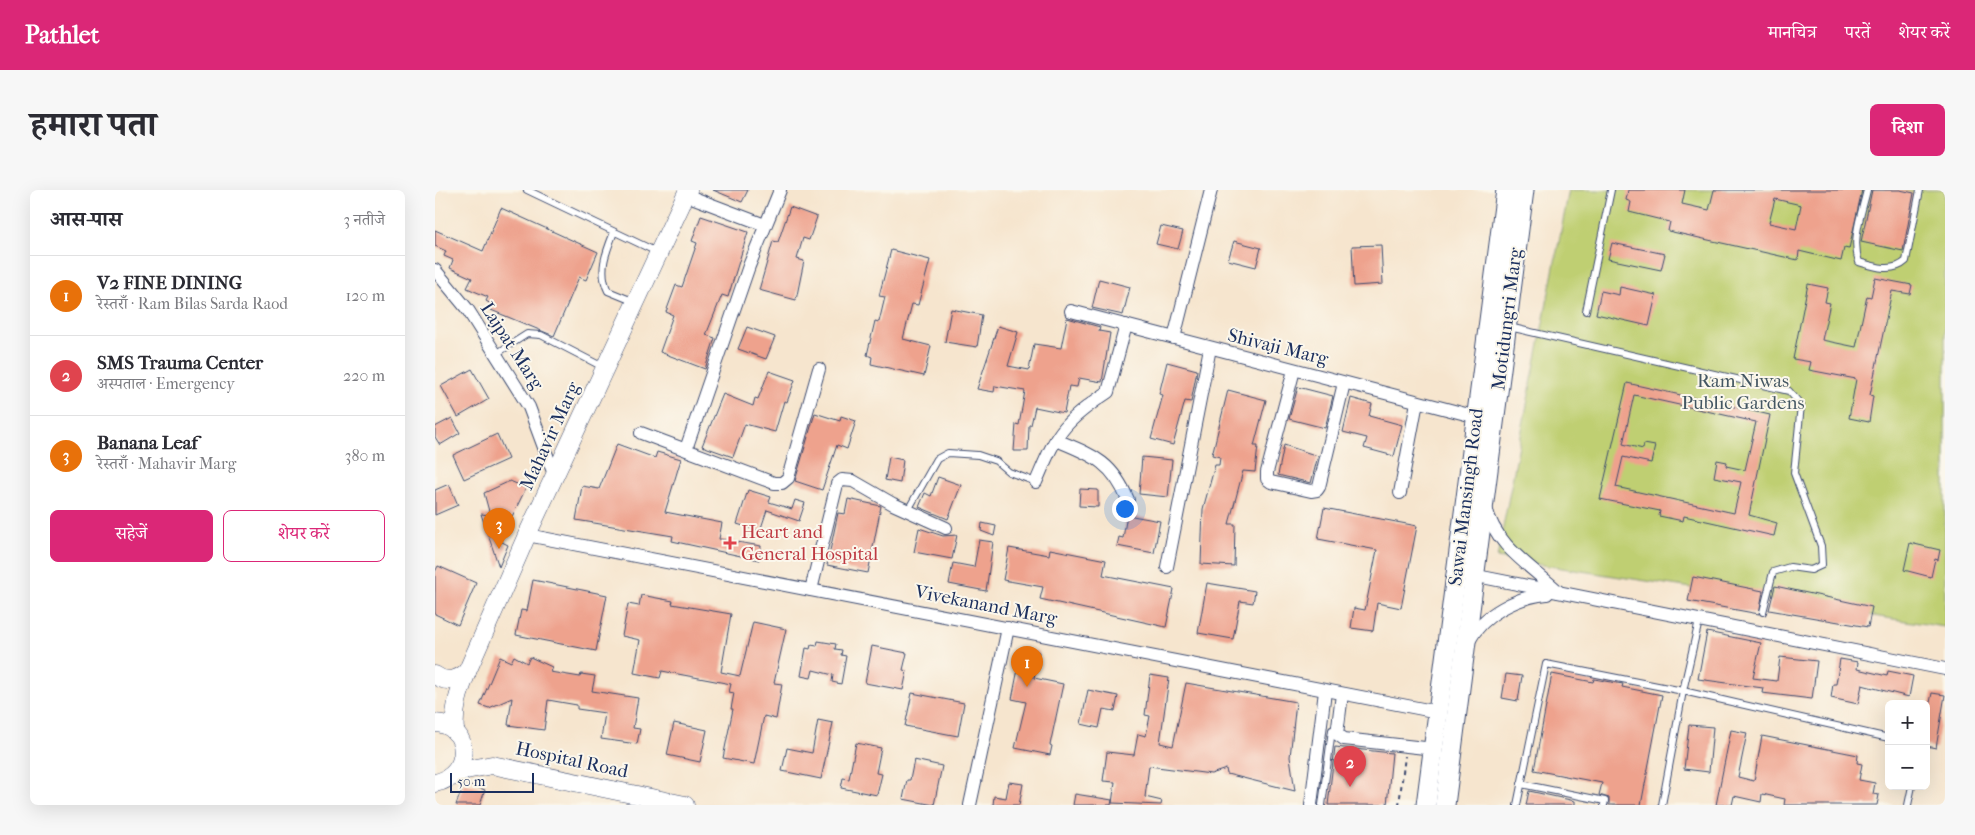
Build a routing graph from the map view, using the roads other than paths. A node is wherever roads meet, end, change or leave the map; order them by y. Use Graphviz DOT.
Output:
graph roads {
  1 [pos="527,190"];
  2 [pos="779,190"];
  3 [pos="1211,190"];
  4 [pos="1506,190"];
  5 [pos="1524,190"];
  6 [pos="1611,190"];
  7 [pos="1867,190"];
  8 [pos="1920,190"];
  9 [pos="687,192"];
  10 [pos="765,226"];
  11 [pos="614,232"];
  12 [pos="659,253"];
  13 [pos="435,270"];
  14 [pos="636,302"];
  15 [pos="1071,311"];
  16 [pos="1586,311"];
  17 [pos="1126,325"];
  18 [pos="1506,327"];
  19 [pos="1174,338"];
  20 [pos="1210,348"];
  21 [pos="496,354"];
  22 [pos="605,369"];
  23 [pos="819,369"];
  24 [pos="1294,370"];
  25 [pos="1344,383"];
  26 [pos="1417,402"];
  27 [pos="1477,417"];
  28 [pos="641,433"];
  29 [pos="1056,440"];
  30 [pos="686,449"];
  31 [pos="555,478"];
  32 [pos="1036,482"];
  33 [pos="1400,493"];
  34 [pos="1485,497"];
  35 [pos="1128,500"];
  36 [pos="908,510"];
  37 [pos="946,528"];
  38 [pos="527,535"];
  39 [pos="1167,567"];
  40 [pos="1456,573"];
  41 [pos="1475,576"];
  42 [pos="811,590"];
  43 [pos="1559,593"];
  44 [pos="1763,612"];
  45 [pos="1699,621"];
  46 [pos="1007,628"];
  47 [pos="1466,648"];
  48 [pos="1945,669"];
  49 [pos="467,672"];
  50 [pos="435,675"];
  51 [pos="1683,692"];
  52 [pos="1335,693"];
  53 [pos="1438,712"];
  54 [pos="435,723"];
  55 [pos="455,732"];
  56 [pos="1885,737"];
  57 [pos="1434,749"];
  58 [pos="463,750"];
  59 [pos="492,765"];
  60 [pos="452,777"];
  61 [pos="435,783"];
  62 [pos="1521,784"];
  63 [pos="1911,790"];
  64 [pos="685,805"];
  65 [pos="971,805"];
  66 [pos="1311,805"];
  67 [pos="1322,805"];
  68 [pos="1427,805"];
  69 [pos="1445,805"];
  70 [pos="1517,805"];
  71 [pos="1604,805"];
  72 [pos="1662,805"];
  73 [pos="1907,805"];
  1 -- 11 [label="lane"];
  2 -- 10 [label="street"];
  3 -- 19 [label="street"];
  4 -- 27 [label="main road, Sawai Mansingh Road"];
  5 -- 18 [label="main road, Motidungri Marg"];
  6 -- 16 [label="lane"];
  7 -- 8 [label="lane"];
  9 -- 10 [label="street"];
  9 -- 12 [label="street, Mahavir Marg"];
  10 -- 30 [label="street"];
  11 -- 12 [label="lane"];
  11 -- 14 [label="lane"];
  12 -- 14 [label="street, Mahavir Marg"];
  13 -- 21 [label="street, Lajpat Marg"];
  14 -- 22 [label="street, Mahavir Marg"];
  15 -- 17 [label="street, Shivaji Marg"];
  17 -- 19 [label="street, Shivaji Marg"];
  17 -- 29 [label="street"];
  18 -- 34 [label="main road, Motidungri Marg"];
  18 -- 44 [label="lane"];
  19 -- 20 [label="street, Shivaji Marg"];
  20 -- 24 [label="street, Shivaji Marg"];
  20 -- 39 [label="street"];
  21 -- 22 [label="lane"];
  21 -- 31 [label="street, Lajpat Marg"];
  22 -- 31 [label="street, Mahavir Marg"];
  23 -- 30 [label="street"];
  24 -- 25 [label="street, Shivaji Marg"];
  24 -- 25 [label="street"];
  25 -- 26 [label="street, Shivaji Marg"];
  26 -- 27 [label="street, Shivaji Marg"];
  26 -- 33 [label="street"];
  27 -- 40 [label="main road, Sawai Mansingh Road"];
  28 -- 30 [label="street"];
  29 -- 32 [label="street"];
  29 -- 35 [label="street"];
  31 -- 38 [label="street, Mahavir Marg"];
  32 -- 36 [label="lane"];
  34 -- 41 [label="main road, Motidungri Marg"];
  34 -- 43 [label="street"];
  36 -- 37 [label="street"];
  36 -- 42 [label="street"];
  38 -- 42 [label="street, Vivekanand Marg"];
  38 -- 49 [label="street, Mahavir Marg"];
  40 -- 41 [label="street"];
  40 -- 53 [label="main road, Sawai Mansingh Road"];
  41 -- 43 [label="street"];
  41 -- 47 [label="main road, Motidungri Marg"];
  42 -- 46 [label="street, Vivekanand Marg"];
  43 -- 45 [label="street"];
  43 -- 47 [label="street"];
  45 -- 48 [label="street"];
  45 -- 51 [label="lane"];
  46 -- 52 [label="street, Vivekanand Marg"];
  46 -- 65 [label="street"];
  47 -- 69 [label="main road, Motidungri Marg"];
  49 -- 50 [label="street"];
  49 -- 55 [label="street, Mahavir Marg"];
  51 -- 56 [label="lane"];
  51 -- 62 [label="lane"];
  51 -- 72 [label="lane"];
  52 -- 53 [label="street, Vivekanand Marg"];
  52 -- 57 [label="street"];
  52 -- 66 [label="street"];
  52 -- 67 [label="lane"];
  53 -- 57 [label="main road, Sawai Mansingh Road"];
  54 -- 55 [label="street"];
  55 -- 58 [label="street"];
  57 -- 68 [label="main road, Sawai Mansingh Road"];
  58 -- 59 [label="street"];
  58 -- 60 [label="street"];
  59 -- 60 [label="street, Hospital Road"];
  59 -- 64 [label="street, Hospital Road"];
  60 -- 61 [label="street, Hospital Road"];
  62 -- 70 [label="lane"];
  62 -- 71 [label="lane"];
  63 -- 73 [label="lane"];
}
